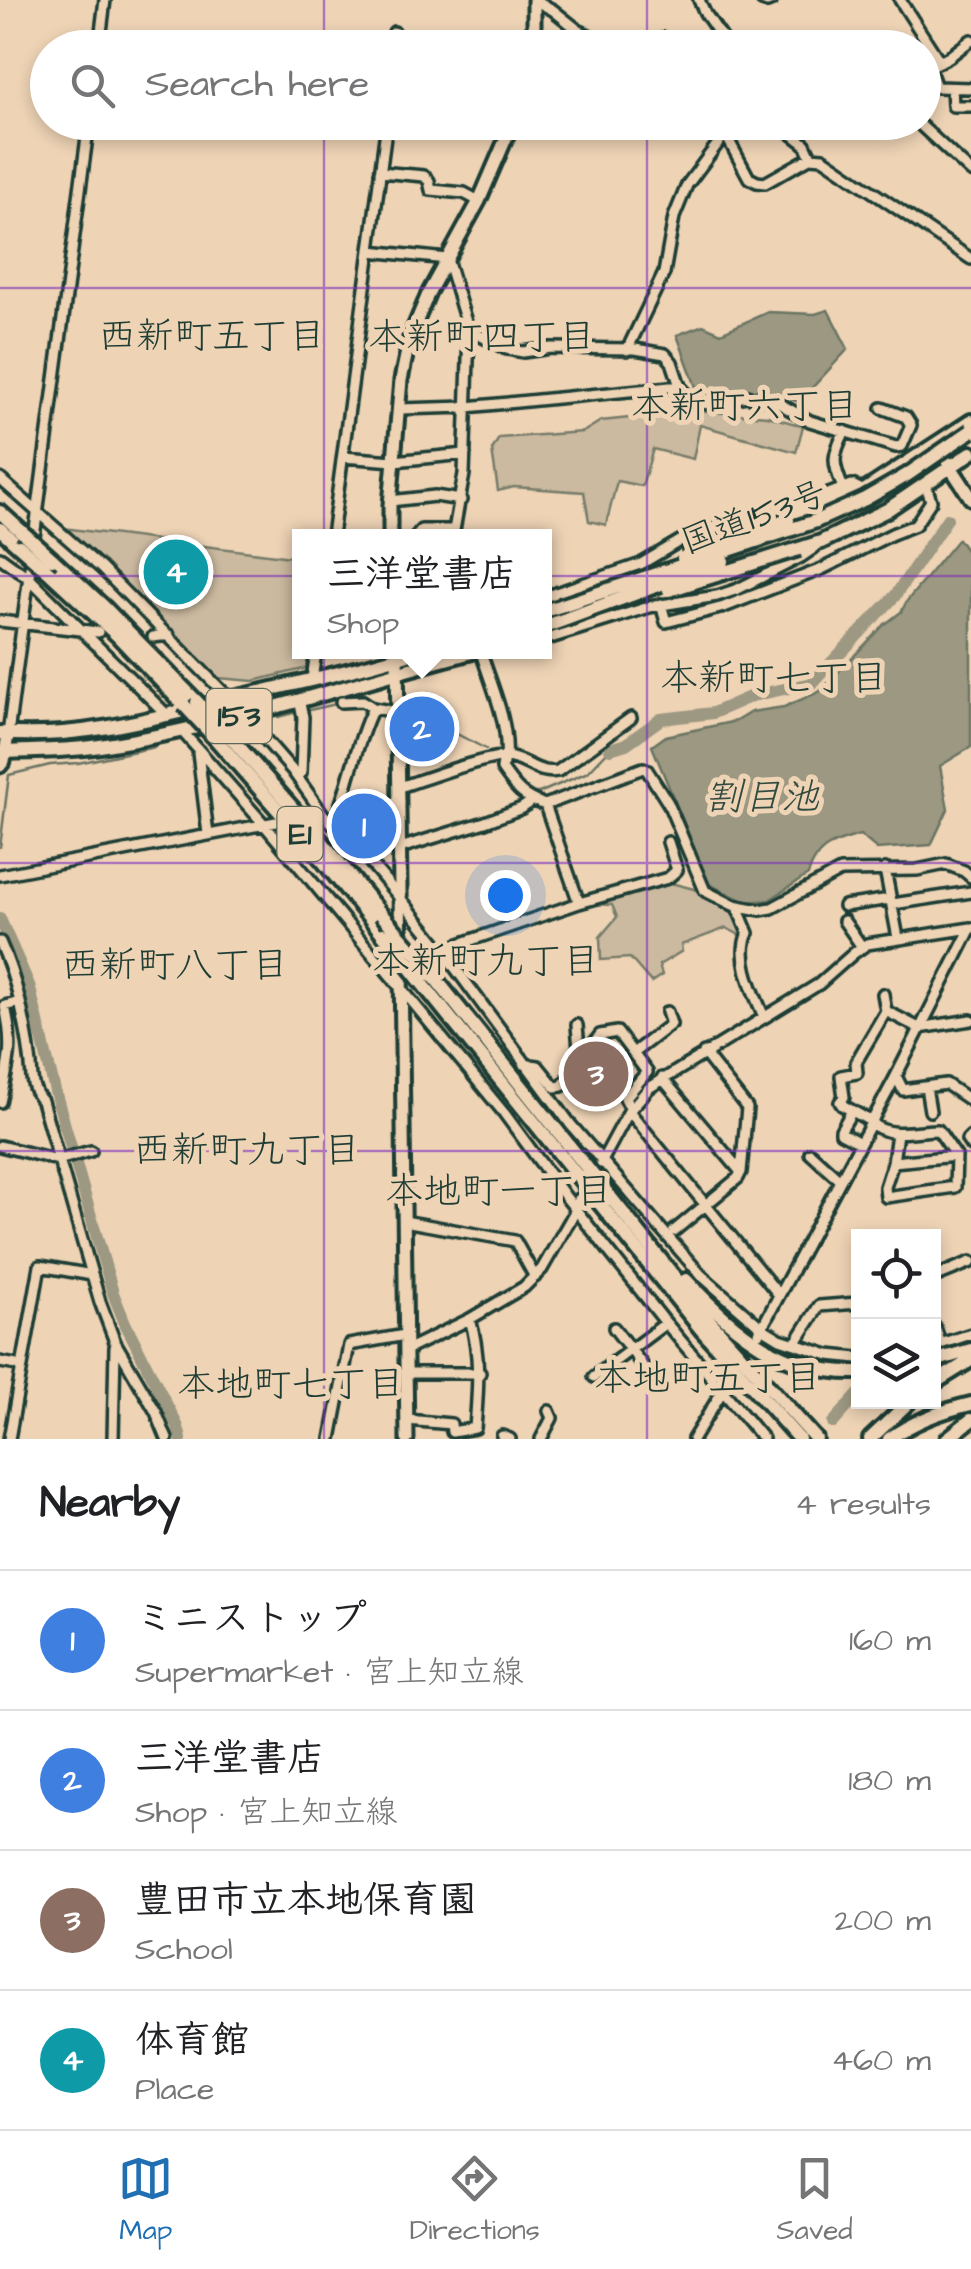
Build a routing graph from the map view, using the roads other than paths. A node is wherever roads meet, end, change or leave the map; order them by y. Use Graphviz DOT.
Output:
graph roads {
  1 [pos="106,0"];
  2 [pos="534,0"];
  3 [pos="699,0"];
  4 [pos="762,0"];
  5 [pos="772,0"];
  6 [pos="900,0"];
  7 [pos="102,30"];
  8 [pos="534,30"];
  9 [pos="578,30"];
  10 [pos="717,30"];
  11 [pos="919,30"];
  12 [pos="971,40"];
  13 [pos="941,61"];
  14 [pos="941,87"];
  15 [pos="952,88"];
  16 [pos="971,88"];
  17 [pos="971,106"];
  18 [pos="87,140"];
  19 [pos="384,140"];
  20 [pos="505,140"];
  21 [pos="721,140"];
  22 [pos="729,140"];
  23 [pos="800,140"];
  24 [pos="937,140"];
  25 [pos="811,157"];
  26 [pos="970,170"];
  27 [pos="380,172"];
  28 [pos="479,201"];
  29 [pos="370,251"];
  30 [pos="447,259"];
  31 [pos="971,259"];
  32 [pos="469,332"];
  33 [pos="627,350"];
  34 [pos="680,386"];
  35 [pos="467,406"];
  36 [pos="882,408"];
  37 [pos="398,409"];
  38 [pos="971,421"];
  39 [pos="845,431"];
  40 [pos="964,431"];
  41 [pos="971,440"];
  42 [pos="936,444"];
  43 [pos="971,453"];
  44 [pos="465,454"];
  45 [pos="343,457"];
  46 [pos="394,461"];
  47 [pos="951,467"];
  48 [pos="0,479"];
  49 [pos="926,485"];
  50 [pos="844,488"];
  51 [pos="864,491"];
  52 [pos="971,498"];
  53 [pos="461,500"];
  54 [pos="390,501"];
  55 [pos="0,512"];
  56 [pos="38,514"];
  57 [pos="877,515"];
  58 [pos="0,528"];
  59 [pos="333,529"];
  60 [pos="390,529"];
  61 [pos="454,529"];
  62 [pos="695,532"];
  63 [pos="888,536"];
  64 [pos="20,539"];
  65 [pos="821,542"];
  66 [pos="0,558"];
  67 [pos="29,578"];
  68 [pos="552,594"];
  69 [pos="717,596"];
  70 [pos="660,604"];
  71 [pos="552,612"];
  72 [pos="563,613"];
  73 [pos="0,621"];
  74 [pos="552,621"];
  75 [pos="23,624"];
  76 [pos="80,631"];
  77 [pos="98,632"];
  78 [pos="169,635"];
  79 [pos="153,637"];
  80 [pos="552,638"];
  81 [pos="315,659"];
  82 [pos="484,659"];
  83 [pos="397,660"];
  84 [pos="312,679"];
  85 [pos="230,699"];
  86 [pos="299,700"];
  87 [pos="342,702"];
  88 [pos="190,703"];
  89 [pos="373,708"];
  90 [pos="398,712"];
  91 [pos="243,714"];
  92 [pos="168,716"];
  93 [pos="631,718"];
  94 [pos="180,730"];
  95 [pos="4,734"];
  96 [pos="220,734"];
  97 [pos="197,750"];
  98 [pos="3,752"];
  99 [pos="505,756"];
  100 [pos="0,766"];
  101 [pos="297,776"];
  102 [pos="400,787"];
  103 [pos="532,801"];
  104 [pos="400,802"];
  105 [pos="545,805"];
  106 [pos="314,815"];
  107 [pos="331,816"];
  108 [pos="276,822"];
  109 [pos="264,824"];
  110 [pos="208,834"];
  111 [pos="668,842"];
  112 [pos="400,848"];
  113 [pos="885,869"];
  114 [pos="0,875"];
  115 [pos="971,877"];
  116 [pos="971,892"];
  117 [pos="400,898"];
  118 [pos="891,902"];
  119 [pos="579,903"];
  120 [pos="737,906"];
  121 [pos="844,906"];
  122 [pos="844,921"];
  123 [pos="971,928"];
  124 [pos="898,938"];
  125 [pos="0,942"];
  126 [pos="862,947"];
  127 [pos="442,950"];
  128 [pos="401,988"];
  129 [pos="883,994"];
  130 [pos="20,1002"];
  131 [pos="886,1011"];
  132 [pos="667,1012"];
  133 [pos="764,1017"];
  134 [pos="971,1020"];
  135 [pos="577,1025"];
  136 [pos="920,1028"];
  137 [pos="633,1053"];
  138 [pos="704,1054"];
  139 [pos="5,1056"];
  140 [pos="31,1060"];
  141 [pos="580,1062"];
  142 [pos="524,1064"];
  143 [pos="896,1076"];
  144 [pos="662,1078"];
  145 [pos="926,1086"];
  146 [pos="971,1101"];
  147 [pos="0,1102"];
  148 [pos="630,1110"];
  149 [pos="852,1110"];
  150 [pos="930,1111"];
  151 [pos="871,1123"];
  152 [pos="556,1131"];
  153 [pos="896,1133"];
  154 [pos="971,1136"];
  155 [pos="860,1143"];
  156 [pos="0,1146"];
  157 [pos="971,1146"];
  158 [pos="88,1152"];
  159 [pos="810,1153"];
  160 [pos="956,1156"];
  161 [pos="60,1160"];
  162 [pos="893,1162"];
  163 [pos="601,1163"];
  164 [pos="740,1172"];
  165 [pos="840,1180"];
  166 [pos="578,1203"];
  167 [pos="706,1205"];
  168 [pos="404,1220"];
  169 [pos="674,1231"];
  170 [pos="971,1262"];
  171 [pos="941,1273"];
  172 [pos="92,1275"];
  173 [pos="536,1277"];
  174 [pos="779,1294"];
  175 [pos="851,1304"];
  176 [pos="470,1319"];
  177 [pos="666,1323"];
  178 [pos="614,1328"];
  179 [pos="759,1332"];
  180 [pos="971,1334"];
  181 [pos="405,1335"];
  182 [pos="115,1342"];
  183 [pos="795,1344"];
  184 [pos="941,1344"];
  185 [pos="406,1350"];
  186 [pos="630,1350"];
  187 [pos="971,1350"];
  188 [pos="851,1357"];
  189 [pos="941,1359"];
  190 [pos="971,1360"];
  191 [pos="0,1362"];
  192 [pos="22,1366"];
  193 [pos="480,1372"];
  194 [pos="851,1372"];
  195 [pos="406,1373"];
  196 [pos="594,1377"];
  197 [pos="941,1379"];
  198 [pos="726,1386"];
  199 [pos="660,1388"];
  200 [pos="759,1396"];
  201 [pos="971,1404"];
  202 [pos="902,1409"];
  203 [pos="549,1411"];
  204 [pos="407,1420"];
  205 [pos="971,1420"];
  206 [pos="9,1439"];
  207 [pos="113,1439"];
  208 [pos="167,1439"];
  209 [pos="331,1439"];
  210 [pos="407,1439"];
  211 [pos="541,1439"];
  212 [pos="693,1439"];
  213 [pos="764,1439"];
  214 [pos="790,1439"];
  215 [pos="800,1439"];
  216 [pos="816,1439"];
  217 [pos="870,1439"];
  218 [pos="889,1439"];
  219 [pos="948,1439"];
  1 -- 7 [label="street"];
  2 -- 8 [label="main road"];
  2 -- 9 [label="street"];
  3 -- 10 [label="street"];
  4 -- 5 [label="street"];
  6 -- 11 [label="street"];
  12 -- 13 [label="street"];
  14 -- 15 [label="street"];
  15 -- 16 [label="street"];
  15 -- 17 [label="street"];
  18 -- 56 [label="street"];
  19 -- 27 [label="street"];
  20 -- 28 [label="main road"];
  21 -- 33 [label="street"];
  22 -- 25 [label="street"];
  23 -- 25 [label="street"];
  24 -- 26 [label="street"];
  25 -- 31 [label="street"];
  27 -- 28 [label="street"];
  27 -- 29 [label="street"];
  28 -- 30 [label="main road"];
  29 -- 30 [label="street"];
  29 -- 45 [label="street"];
  30 -- 32 [label="street"];
  30 -- 37 [label="main road"];
  32 -- 33 [label="street"];
  32 -- 35 [label="street"];
  33 -- 34 [label="street"];
  34 -- 35 [label="street"];
  34 -- 39 [label="street"];
  35 -- 37 [label="street"];
  35 -- 44 [label="street"];
  36 -- 39 [label="street"];
  37 -- 46 [label="main road"];
  38 -- 40 [label="highway"];
  39 -- 50 [label="street"];
  40 -- 42 [label="highway"];
  40 -- 43 [label="highway"];
  40 -- 72 [label="highway, 国道153号, bridge"];
  41 -- 72 [label="highway, 国道153号, bridge"];
  42 -- 47 [label="highway"];
  42 -- 51 [label="highway"];
  43 -- 47 [label="highway"];
  44 -- 46 [label="street"];
  44 -- 53 [label="street"];
  45 -- 46 [label="street"];
  45 -- 59 [label="street"];
  46 -- 54 [label="main road"];
  47 -- 49 [label="highway"];
  47 -- 52 [label="highway"];
  48 -- 56 [label="street"];
  49 -- 57 [label="highway"];
  49 -- 63 [label="street"];
  50 -- 51 [label="street"];
  50 -- 62 [label="street"];
  51 -- 72 [label="highway, bridge"];
  53 -- 54 [label="street"];
  53 -- 61 [label="street"];
  54 -- 60 [label="main road"];
  55 -- 64 [label="highway, E1"];
  56 -- 67 [label="street"];
  56 -- 78 [label="street"];
  57 -- 63 [label="street"];
  57 -- 65 [label="highway"];
  58 -- 64 [label="highway, E1"];
  62 -- 68 [label="street"];
  62 -- 69 [label="street"];
  63 -- 70 [label="street"];
  64 -- 88 [label="highway, E1, bridge"];
  64 -- 88 [label="highway, E1, bridge"];
  65 -- 69 [label="street"];
  65 -- 72 [label="highway, bridge"];
  66 -- 67 [label="street"];
  67 -- 75 [label="street"];
  67 -- 76 [label="street"];
  69 -- 70 [label="street"];
  70 -- 80 [label="street"];
  71 -- 72 [label="highway, 国道153号"];
  72 -- 74 [label="highway, 国道153号"];
  73 -- 75 [label="street"];
  75 -- 76 [label="street"];
  75 -- 95 [label="street"];
  76 -- 77 [label="street"];
  76 -- 92 [label="street"];
  78 -- 79 [label="street"];
  78 -- 85 [label="street"];
  81 -- 84 [label="street"];
  82 -- 99 [label="street"];
  83 -- 84 [label="highway, 153"];
  83 -- 86 [label="highway, 153"];
  83 -- 90 [label="main road"];
  84 -- 85 [label="highway, 153"];
  85 -- 92 [label="highway, 153"];
  86 -- 91 [label="highway, 153"];
  86 -- 101 [label="street"];
  87 -- 89 [label="street"];
  88 -- 96 [label="highway, E1, bridge"];
  89 -- 90 [label="street"];
  89 -- 107 [label="street"];
  90 -- 102 [label="main road"];
  91 -- 94 [label="highway, 153"];
  91 -- 101 [label="street"];
  92 -- 95 [label="highway, 153"];
  93 -- 99 [label="street"];
  94 -- 97 [label="street"];
  94 -- 98 [label="highway, 153"];
  95 -- 98 [label="main road"];
  96 -- 152 [label="highway, E1, bridge"];
  96 -- 200 [label="highway, E1, bridge"];
  97 -- 109 [label="street"];
  97 -- 110 [label="street"];
  98 -- 100 [label="main road"];
  99 -- 102 [label="street"];
  99 -- 103 [label="street"];
  101 -- 107 [label="street"];
  102 -- 104 [label="main road"];
  103 -- 105 [label="street"];
  103 -- 112 [label="street"];
  104 -- 107 [label="street"];
  104 -- 112 [label="main road"];
  105 -- 119 [label="street"];
  105 -- 120 [label="street"];
  106 -- 107 [label="street"];
  107 -- 117 [label="street"];
  108 -- 109 [label="street"];
  109 -- 110 [label="street"];
  109 -- 128 [label="street"];
  110 -- 114 [label="street"];
  111 -- 119 [label="street"];
  112 -- 117 [label="main road"];
  113 -- 115 [label="street"];
  113 -- 118 [label="street"];
  113 -- 120 [label="street"];
  116 -- 118 [label="street"];
  117 -- 127 [label="street"];
  117 -- 128 [label="main road"];
  118 -- 121 [label="street"];
  118 -- 124 [label="street"];
  119 -- 127 [label="street"];
  120 -- 133 [label="street"];
  122 -- 126 [label="street"];
  123 -- 124 [label="street"];
  123 -- 136 [label="street"];
  124 -- 126 [label="street"];
  125 -- 130 [label="street"];
  126 -- 133 [label="street"];
  127 -- 142 [label="street"];
  128 -- 166 [label="street"];
  128 -- 168 [label="main road"];
  129 -- 131 [label="street"];
  130 -- 139 [label="street"];
  130 -- 140 [label="street"];
  131 -- 136 [label="street"];
  131 -- 149 [label="street"];
  132 -- 137 [label="street"];
  133 -- 138 [label="street"];
  134 -- 136 [label="street"];
  135 -- 141 [label="street"];
  136 -- 143 [label="street"];
  137 -- 141 [label="street"];
  137 -- 148 [label="street"];
  138 -- 144 [label="street"];
  138 -- 164 [label="street"];
  139 -- 140 [label="street"];
  139 -- 147 [label="street"];
  140 -- 161 [label="street"];
  141 -- 142 [label="street"];
  142 -- 163 [label="street"];
  143 -- 145 [label="street"];
  143 -- 151 [label="street"];
  144 -- 148 [label="street"];
  144 -- 164 [label="street"];
  145 -- 146 [label="street"];
  145 -- 150 [label="street"];
  148 -- 163 [label="street"];
  148 -- 167 [label="street"];
  149 -- 151 [label="street"];
  149 -- 155 [label="street"];
  151 -- 153 [label="street"];
  151 -- 155 [label="street"];
  152 -- 194 [label="highway"];
  152 -- 216 [label="highway, E1"];
  153 -- 160 [label="street"];
  153 -- 162 [label="street"];
  154 -- 157 [label="street"];
  155 -- 165 [label="street"];
  156 -- 161 [label="street"];
  158 -- 161 [label="street"];
  159 -- 165 [label="street"];
  160 -- 162 [label="street"];
  160 -- 162 [label="street"];
  161 -- 172 [label="street"];
  163 -- 179 [label="street"];
  164 -- 167 [label="street"];
  165 -- 174 [label="street"];
  166 -- 173 [label="street"];
  166 -- 177 [label="street"];
  167 -- 169 [label="street"];
  167 -- 174 [label="street"];
  168 -- 173 [label="street"];
  168 -- 181 [label="main road"];
  170 -- 171 [label="street"];
  172 -- 182 [label="street"];
  172 -- 192 [label="street"];
  173 -- 176 [label="street"];
  174 -- 179 [label="street"];
  175 -- 183 [label="street"];
  176 -- 185 [label="street"];
  176 -- 193 [label="street"];
  177 -- 186 [label="street"];
  177 -- 198 [label="street"];
  178 -- 186 [label="street"];
  179 -- 183 [label="street"];
  180 -- 184 [label="street"];
  181 -- 185 [label="main road"];
  181 -- 209 [label="street"];
  182 -- 207 [label="street"];
  182 -- 208 [label="street"];
  183 -- 188 [label="street"];
  185 -- 195 [label="main road"];
  186 -- 196 [label="street"];
  186 -- 199 [label="street"];
  187 -- 189 [label="highway"];
  190 -- 197 [label="highway"];
  191 -- 192 [label="street"];
  192 -- 206 [label="street"];
  193 -- 195 [label="street"];
  193 -- 204 [label="street"];
  195 -- 204 [label="main road"];
  198 -- 212 [label="street"];
  198 -- 213 [label="street"];
  200 -- 214 [label="highway"];
  200 -- 215 [label="highway, E1"];
  201 -- 218 [label="highway"];
  202 -- 217 [label="highway"];
  203 -- 211 [label="street"];
  204 -- 210 [label="main road"];
  205 -- 219 [label="highway"];
}
